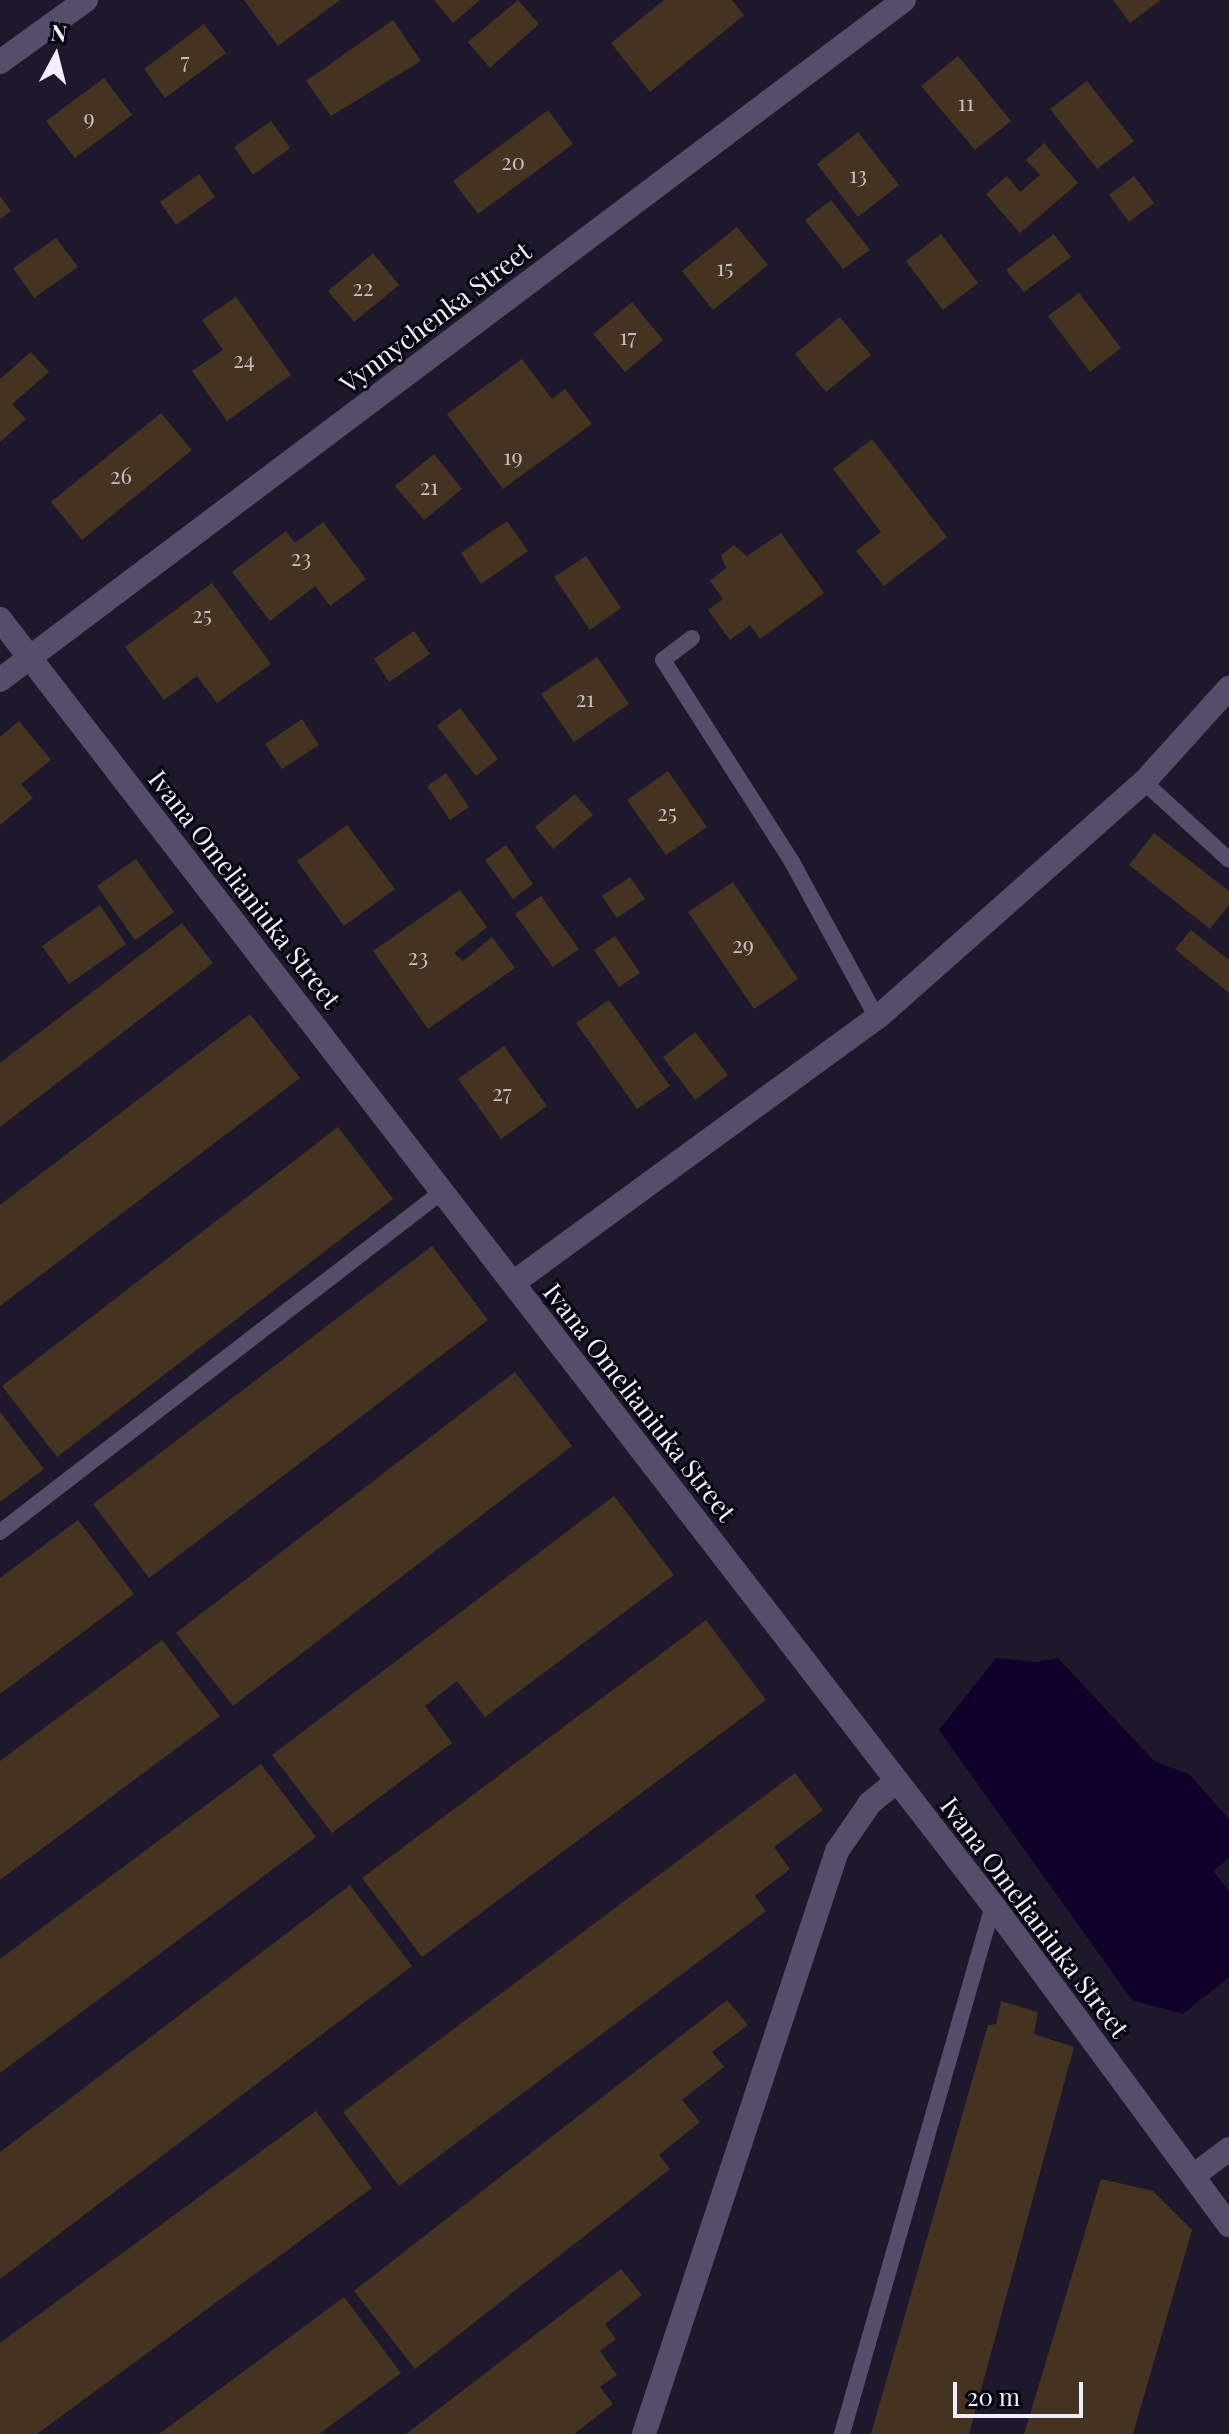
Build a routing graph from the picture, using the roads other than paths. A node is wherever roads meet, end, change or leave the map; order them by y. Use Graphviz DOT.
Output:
graph roads {
  1 [pos="86,0"];
  2 [pos="904,0"];
  3 [pos="0,62"];
  4 [pos="0,619"];
  5 [pos="692,638"];
  6 [pos="30,657"];
  7 [pos="0,680"];
  8 [pos="1229,688"];
  9 [pos="1144,782"];
  10 [pos="1229,860"];
  11 [pos="877,1018"];
  12 [pos="443,1191"];
  13 [pos="513,1283"];
  14 [pos="0,1532"];
  15 [pos="897,1781"];
  16 [pos="993,1905"];
  17 [pos="1229,2149"];
  18 [pos="1193,2176"];
  19 [pos="1229,2225"];
  20 [pos="644,2434"];
  21 [pos="842,2434"];
  1 -- 3 [label="street"];
  2 -- 6 [label="street, Vynnychenka Street"];
  4 -- 6 [label="street, Ivana Omelianiuka Street"];
  5 -- 11 [label="lane"];
  6 -- 7 [label="street, Vynnychenka Street"];
  6 -- 12 [label="street, Ivana Omelianiuka Street"];
  8 -- 9 [label="street"];
  9 -- 10 [label="lane"];
  9 -- 11 [label="street"];
  11 -- 13 [label="street"];
  12 -- 13 [label="street, Ivana Omelianiuka Street"];
  12 -- 14 [label="lane"];
  13 -- 15 [label="street, Ivana Omelianiuka Street"];
  15 -- 16 [label="street, Ivana Omelianiuka Street"];
  15 -- 20 [label="street"];
  16 -- 18 [label="street, Ivana Omelianiuka Street"];
  16 -- 21 [label="lane"];
  17 -- 18 [label="street"];
  18 -- 19 [label="street, Ivana Omelianiuka Street"];
}
